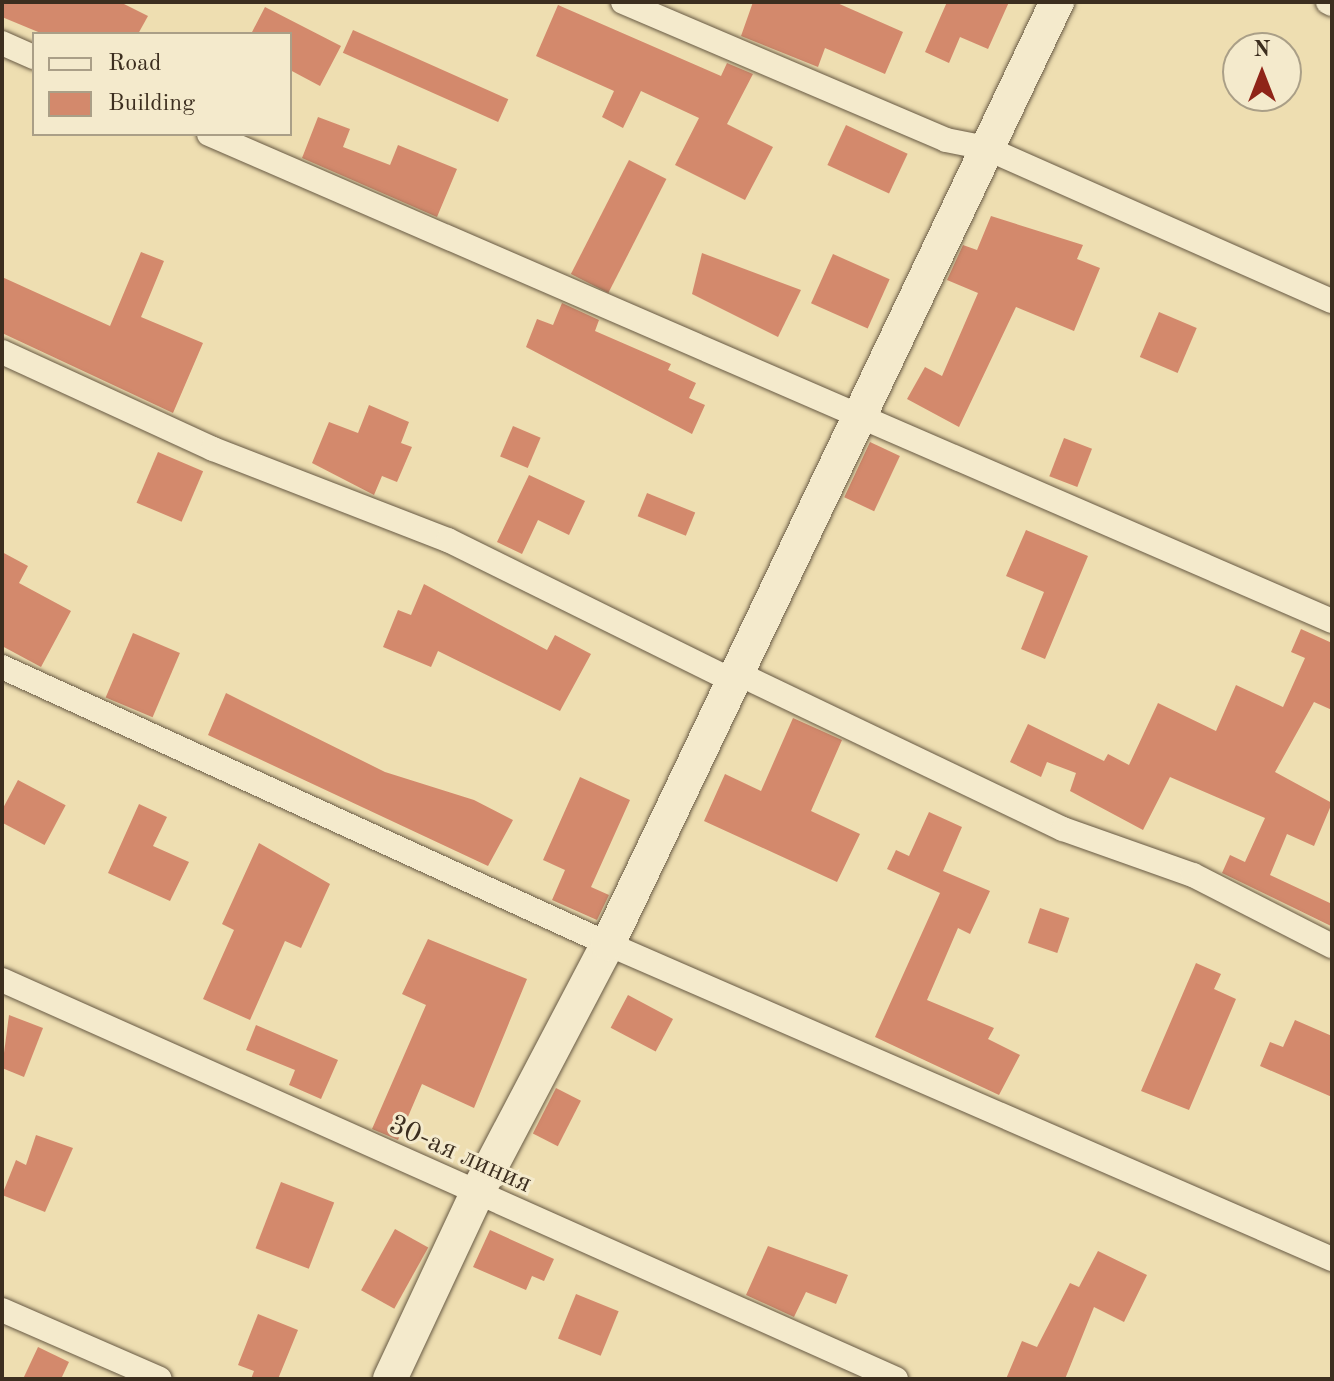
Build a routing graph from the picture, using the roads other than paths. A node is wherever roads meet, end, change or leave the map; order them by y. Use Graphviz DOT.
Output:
graph roads {
  1 [pos="623,2"];
  2 [pos="1057,2"];
  3 [pos="2,43"];
  4 [pos="32,56"];
  5 [pos="214,136"];
  6 [pos="986,148"];
  7 [pos="1332,301"];
  8 [pos="2,352"];
  9 [pos="860,418"];
  10 [pos="1332,621"];
  11 [pos="2,667"];
  12 [pos="735,677"];
  13 [pos="608,944"];
  14 [pos="1332,946"];
  15 [pos="2,980"];
  16 [pos="476,1195"];
  17 [pos="1332,1259"];
  18 [pos="2,1310"];
  19 [pos="160,1379"];
  20 [pos="390,1379"];
  21 [pos="896,1379"];
  1 -- 6 [label="street"];
  2 -- 6 [label="street"];
  3 -- 4 [label="street"];
  5 -- 9 [label="street"];
  6 -- 7 [label="street"];
  6 -- 9 [label="street"];
  8 -- 12 [label="street"];
  9 -- 10 [label="street"];
  9 -- 12 [label="street"];
  11 -- 13 [label="street"];
  12 -- 13 [label="street"];
  12 -- 14 [label="street"];
  13 -- 16 [label="street"];
  13 -- 17 [label="street"];
  15 -- 16 [label="street, 30-ая линия"];
  16 -- 20 [label="street"];
  16 -- 21 [label="street, 30-ая линия"];
  18 -- 19 [label="street"];
}
